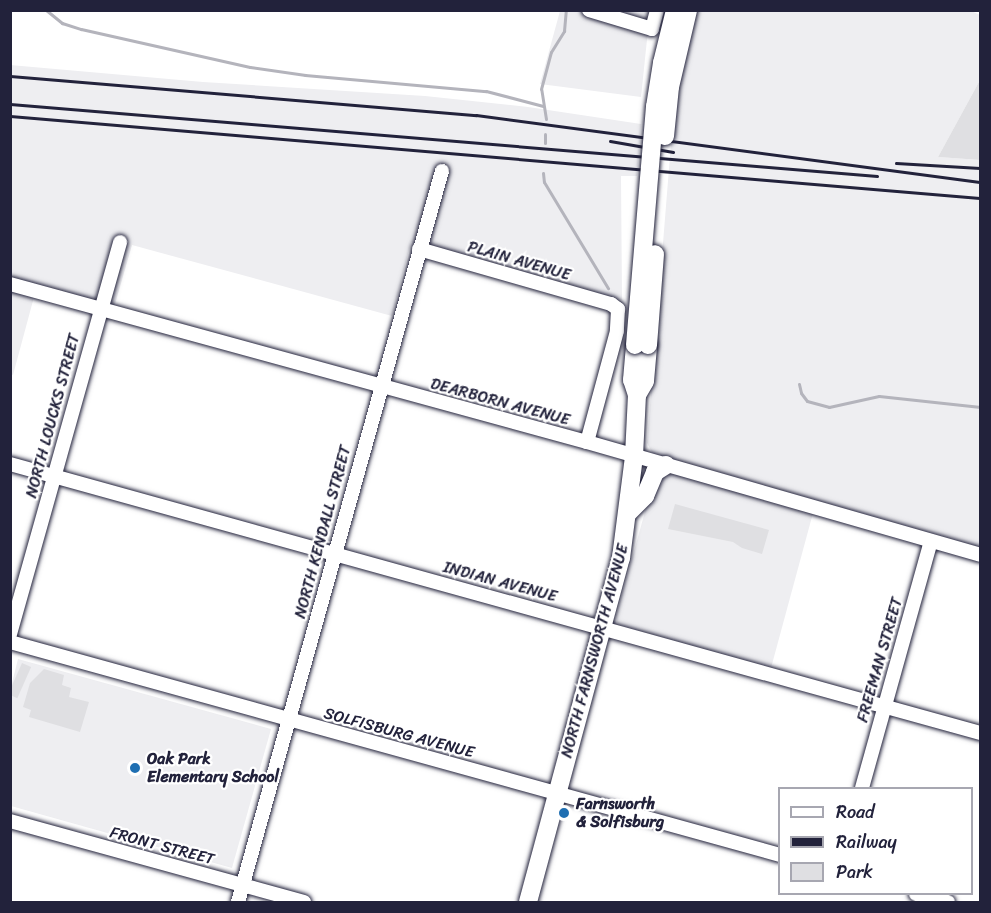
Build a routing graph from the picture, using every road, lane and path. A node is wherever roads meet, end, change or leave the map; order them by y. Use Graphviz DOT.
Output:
graph roads {
  1 [pos="657,10"];
  2 [pos="675,10"];
  3 [pos="688,10"];
  4 [pos="591,11"];
  5 [pos="442,171"];
  6 [pos="120,242"];
  7 [pos="419,249"];
  8 [pos="10,284"];
  9 [pos="100,309"];
  10 [pos="641,345"];
  11 [pos="380,387"];
  12 [pos="587,442"];
  13 [pos="634,456"];
  14 [pos="10,464"];
  15 [pos="666,465"];
  16 [pos="54,476"];
  17 [pos="629,512"];
  18 [pos="931,541"];
  19 [pos="334,553"];
  20 [pos="981,555"];
  21 [pos="604,627"];
  22 [pos="10,634"];
  23 [pos="10,642"];
  24 [pos="885,706"];
  25 [pos="288,720"];
  26 [pos="981,733"];
  27 [pos="863,787"];
  28 [pos="558,793"];
  29 [pos="10,821"];
  30 [pos="778,854"];
  31 [pos="243,886"];
  32 [pos="920,895"];
  33 [pos="238,903"];
  34 [pos="304,903"];
  35 [pos="528,903"];
  36 [pos="948,903"];
  1 -- 4 [label="street"];
  2 -- 10 [label="main road, NORTH FARNSWORTH AVENUE, bridge"];
  3 -- 10 [label="main road, NORTH FARNSWORTH AVENUE, bridge"];
  5 -- 7 [label="street, NORTH KENDALL STREET"];
  6 -- 9 [label="street, NORTH LOUCKS STREET"];
  7 -- 11 [label="street, NORTH KENDALL STREET"];
  7 -- 12 [label="street, PLAIN AVENUE"];
  8 -- 9 [label="street, DEARBORN AVENUE"];
  9 -- 11 [label="street, DEARBORN AVENUE"];
  9 -- 16 [label="street, NORTH LOUCKS STREET"];
  10 -- 13 [label="main road, NORTH FARNSWORTH AVENUE"];
  11 -- 12 [label="street, DEARBORN AVENUE"];
  11 -- 19 [label="street, NORTH KENDALL STREET"];
  12 -- 13 [label="street, DEARBORN AVENUE"];
  13 -- 15 [label="street, DEARBORN AVENUE"];
  13 -- 17 [label="main road, NORTH FARNSWORTH AVENUE"];
  14 -- 16 [label="street, INDIAN AVENUE"];
  15 -- 17 [label="main road"];
  15 -- 18 [label="street, DEARBORN AVENUE"];
  16 -- 19 [label="street, INDIAN AVENUE"];
  16 -- 22 [label="street, NORTH LOUCKS STREET"];
  17 -- 21 [label="main road, NORTH FARNSWORTH AVENUE"];
  18 -- 20 [label="street, DEARBORN AVENUE"];
  18 -- 24 [label="street, FREEMAN STREET"];
  19 -- 21 [label="street, INDIAN AVENUE"];
  19 -- 25 [label="street, NORTH KENDALL STREET"];
  21 -- 24 [label="street, INDIAN AVENUE"];
  21 -- 28 [label="main road, NORTH FARNSWORTH AVENUE"];
  23 -- 25 [label="street, SOLFISBURG AVENUE"];
  24 -- 26 [label="street, INDIAN AVENUE"];
  24 -- 27 [label="street, FREEMAN STREET"];
  25 -- 28 [label="street, SOLFISBURG AVENUE"];
  25 -- 31 [label="street, NORTH KENDALL STREET"];
  28 -- 30 [label="street, SOLFISBURG AVENUE"];
  28 -- 35 [label="main road, NORTH FARNSWORTH AVENUE"];
  29 -- 31 [label="street, FRONT STREET"];
  31 -- 33 [label="street, NORTH KENDALL STREET"];
  31 -- 34 [label="street, FRONT STREET"];
  32 -- 36 [label="street"];
}
